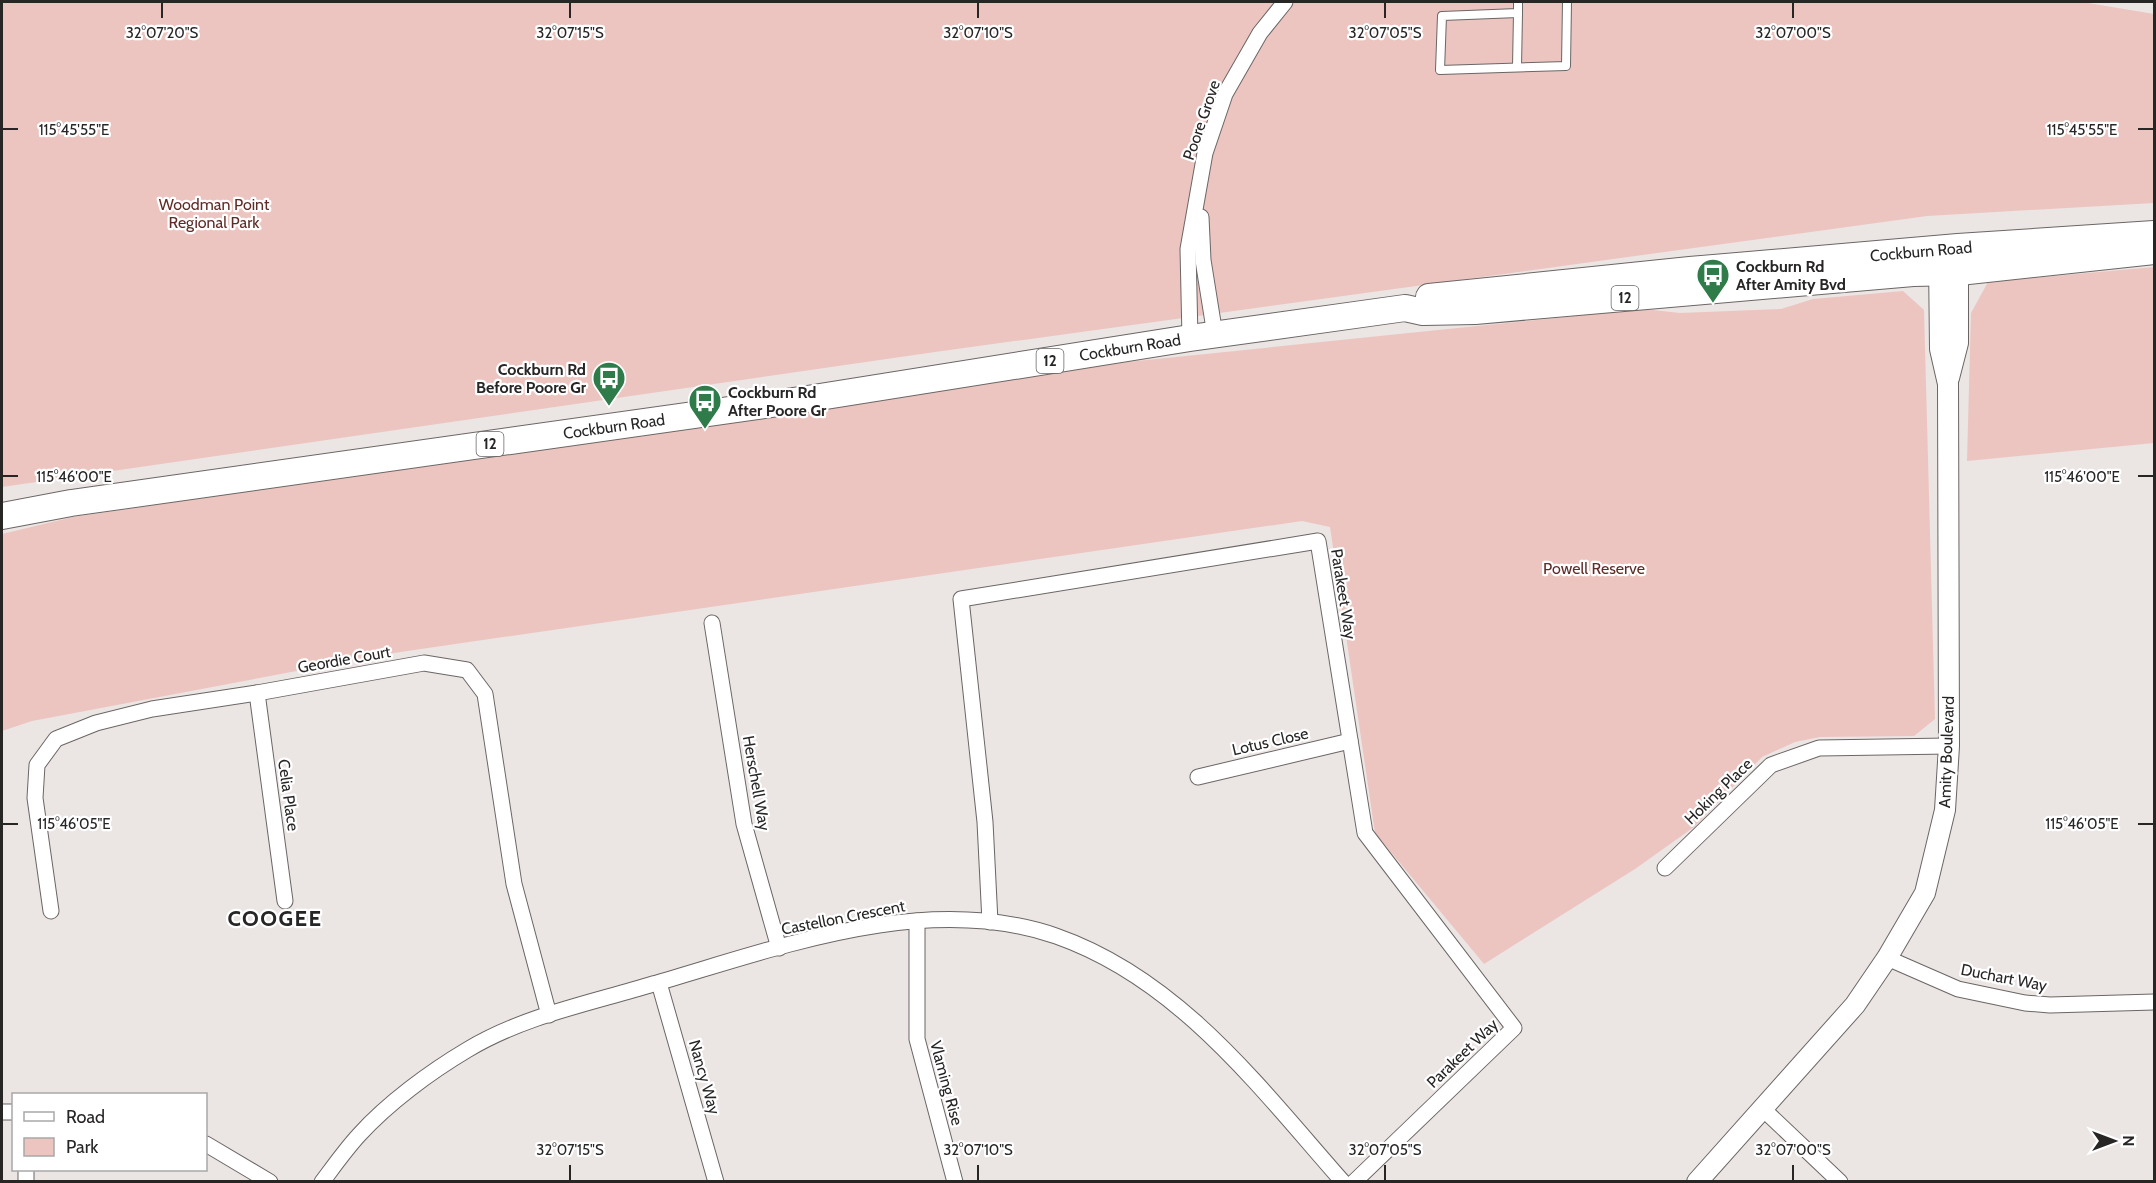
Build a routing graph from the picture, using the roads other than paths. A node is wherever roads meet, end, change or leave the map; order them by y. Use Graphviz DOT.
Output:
graph roads {
  1 [pos="1285,2"];
  2 [pos="1518,2"];
  3 [pos="1567,2"];
  4 [pos="1518,13"];
  5 [pos="1517,67"];
  6 [pos="1199,193"];
  7 [pos="2154,234"];
  8 [pos="2154,251"];
  9 [pos="1949,260"];
  10 [pos="1202,336"];
  11 [pos="2,516"];
  12 [pos="712,623"];
  13 [pos="257,693"];
  14 [pos="1350,741"];
  15 [pos="1949,746"];
  16 [pos="1198,777"];
  17 [pos="1665,868"];
  18 [pos="285,901"];
  19 [pos="51,911"];
  20 [pos="917,921"];
  21 [pos="990,922"];
  22 [pos="779,948"];
  23 [pos="1887,958"];
  24 [pos="659,982"];
  25 [pos="2154,1002"];
  26 [pos="549,1015"];
  27 [pos="1762,1108"];
  28 [pos="207,1145"];
  29 [pos="270,1182"];
  30 [pos="322,1182"];
  31 [pos="716,1182"];
  32 [pos="955,1182"];
  33 [pos="1343,1182"];
  34 [pos="1354,1182"];
  35 [pos="1697,1182"];
  36 [pos="1840,1182"];
  1 -- 6 [label="street, Poore Grove"];
  2 -- 4 [label="lane"];
  3 -- 5 [label="lane"];
  4 -- 5 [label="lane"];
  4 -- 5 [label="lane"];
  6 -- 10 [label="street, Poore Grove"];
  6 -- 10 [label="street, Poore Grove"];
  7 -- 9 [label="main road, Cockburn Road / 12"];
  8 -- 9 [label="main road, Cockburn Road / 12"];
  9 -- 10 [label="main road, Cockburn Road / 12"];
  9 -- 15 [label="street, Amity Boulevard"];
  10 -- 11 [label="main road, Cockburn Road / 12"];
  12 -- 22 [label="street, Herschell Way"];
  13 -- 18 [label="street, Celia Place"];
  13 -- 19 [label="street, Geordie Court"];
  13 -- 26 [label="street, Geordie Court"];
  14 -- 16 [label="street, Lotus Close"];
  14 -- 21 [label="street, Parakeet Way"];
  14 -- 34 [label="street, Parakeet Way"];
  15 -- 17 [label="street, Hoking Place"];
  15 -- 23 [label="street, Amity Boulevard"];
  20 -- 21 [label="street, Castellon Crescent"];
  20 -- 22 [label="street, Castellon Crescent"];
  20 -- 32 [label="street, Vlaming Rise"];
  21 -- 33 [label="street, Castellon Crescent"];
  22 -- 24 [label="street, Castellon Crescent"];
  23 -- 25 [label="street, Duchart Way"];
  23 -- 27 [label="street, Amity Boulevard"];
  24 -- 26 [label="street, Castellon Crescent"];
  24 -- 31 [label="street, Nancy Way"];
  26 -- 30 [label="street, Castellon Crescent"];
  27 -- 35 [label="street, Amity Boulevard"];
  27 -- 36 [label="street"];
  28 -- 29 [label="street"];
}
